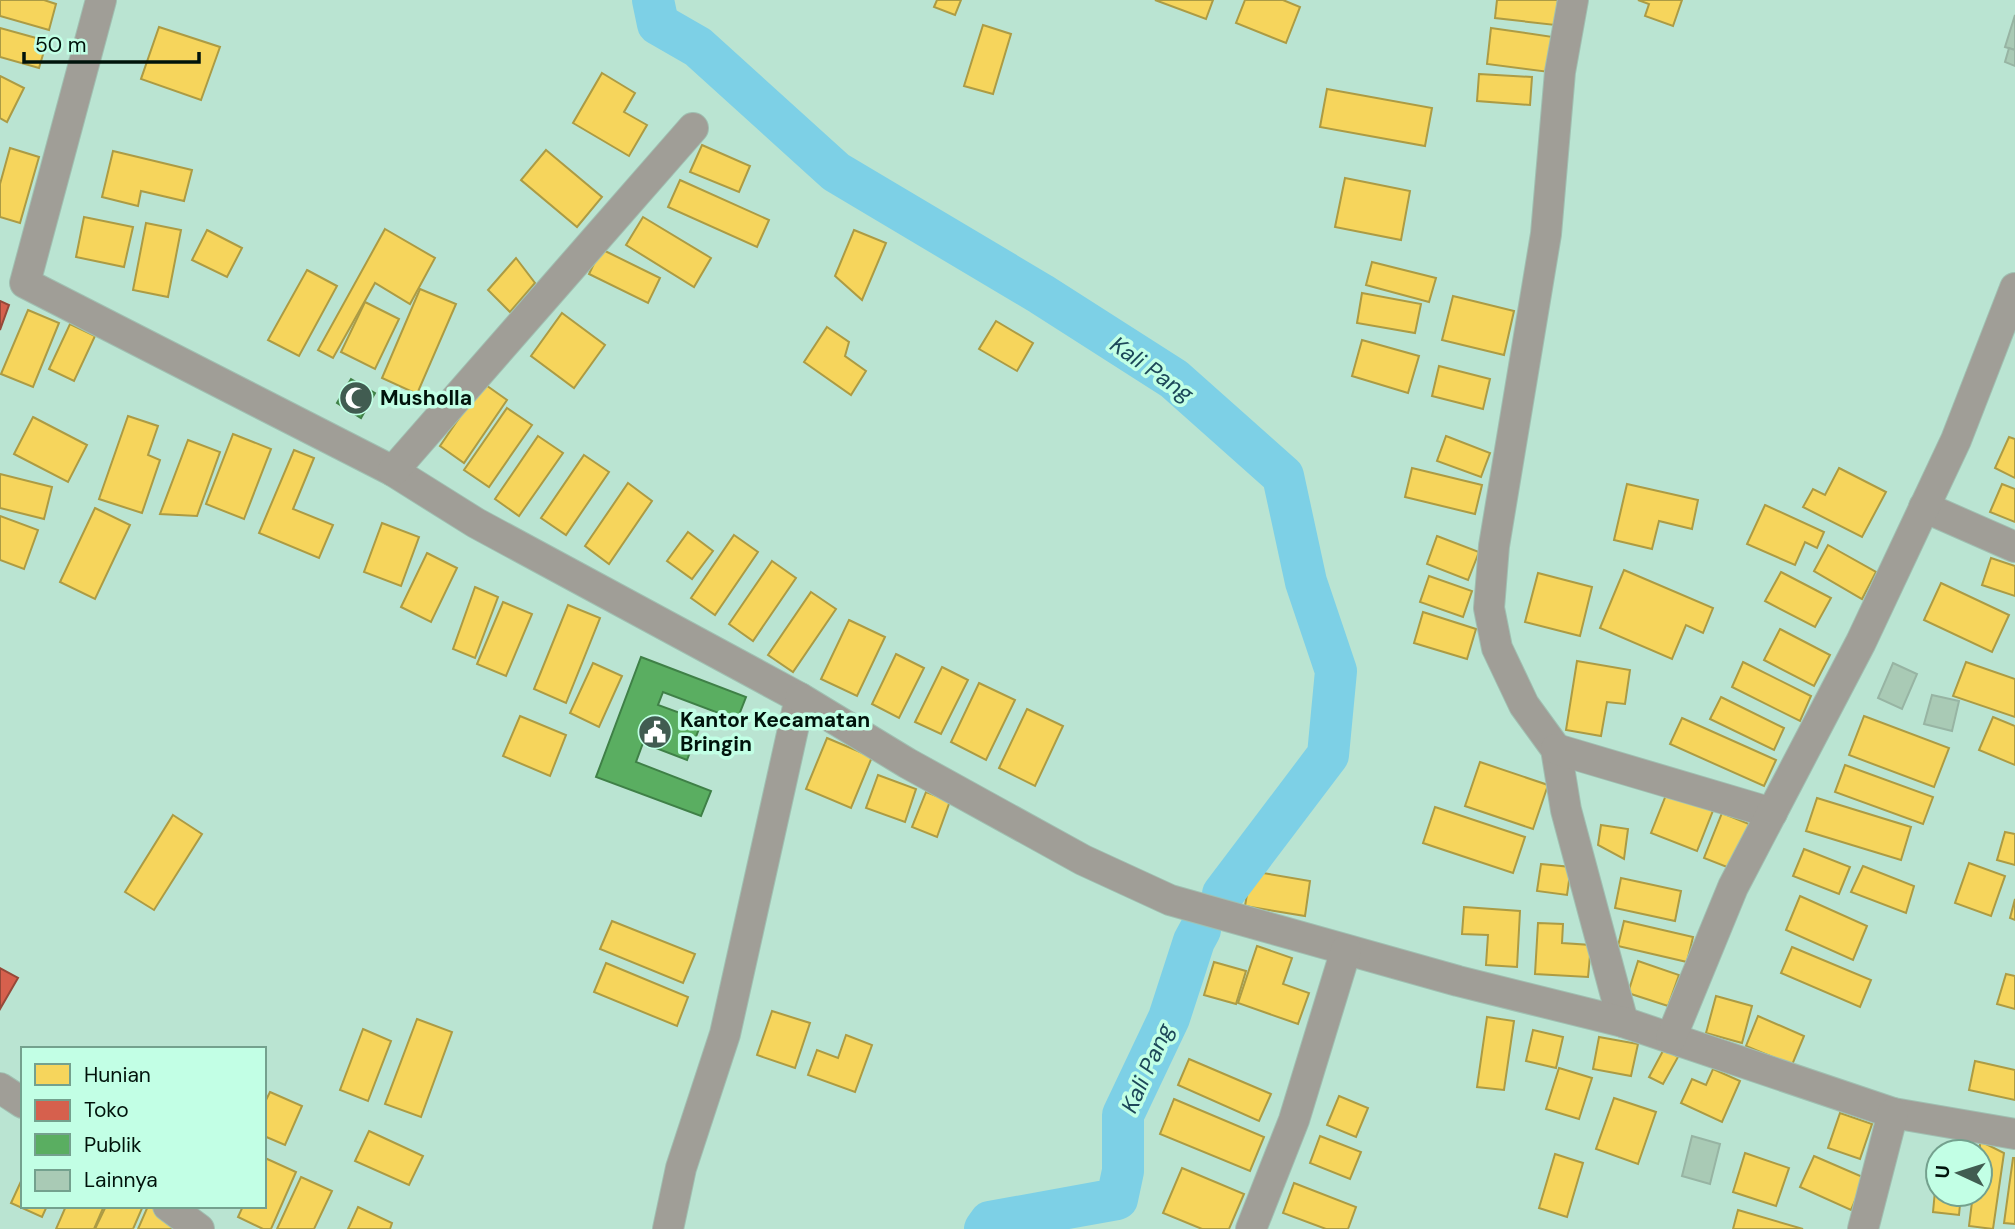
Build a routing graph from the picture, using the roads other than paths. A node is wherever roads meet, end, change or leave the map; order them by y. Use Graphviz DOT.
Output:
graph roads {
  1 [pos="101,0"];
  2 [pos="1573,0"];
  3 [pos="693,128"];
  4 [pos="13,277"];
  5 [pos="2015,288"];
  6 [pos="393,471"];
  7 [pos="1924,507"];
  8 [pos="2015,547"];
  9 [pos="800,698"];
  10 [pos="1556,749"];
  11 [pos="1772,813"];
  12 [pos="1346,950"];
  13 [pos="1623,1022"];
  14 [pos="1671,1038"];
  15 [pos="0,1088"];
  16 [pos="21,1102"];
  17 [pos="1893,1113"];
  18 [pos="2015,1134"];
  19 [pos="171,1208"];
  20 [pos="199,1229"];
  21 [pos="668,1229"];
  22 [pos="1251,1229"];
  23 [pos="1863,1229"];
  1 -- 4 [label="street"];
  2 -- 10 [label="street"];
  3 -- 6 [label="street"];
  4 -- 6 [label="street"];
  5 -- 7 [label="street"];
  6 -- 9 [label="street"];
  7 -- 8 [label="street"];
  7 -- 11 [label="street"];
  9 -- 12 [label="street"];
  9 -- 21 [label="street"];
  10 -- 11 [label="street"];
  10 -- 13 [label="street"];
  11 -- 14 [label="street"];
  12 -- 13 [label="street"];
  12 -- 22 [label="street"];
  13 -- 14 [label="street"];
  14 -- 17 [label="street"];
  15 -- 16 [label="street"];
  17 -- 18 [label="street"];
  17 -- 23 [label="street"];
  19 -- 20 [label="street"];
}
